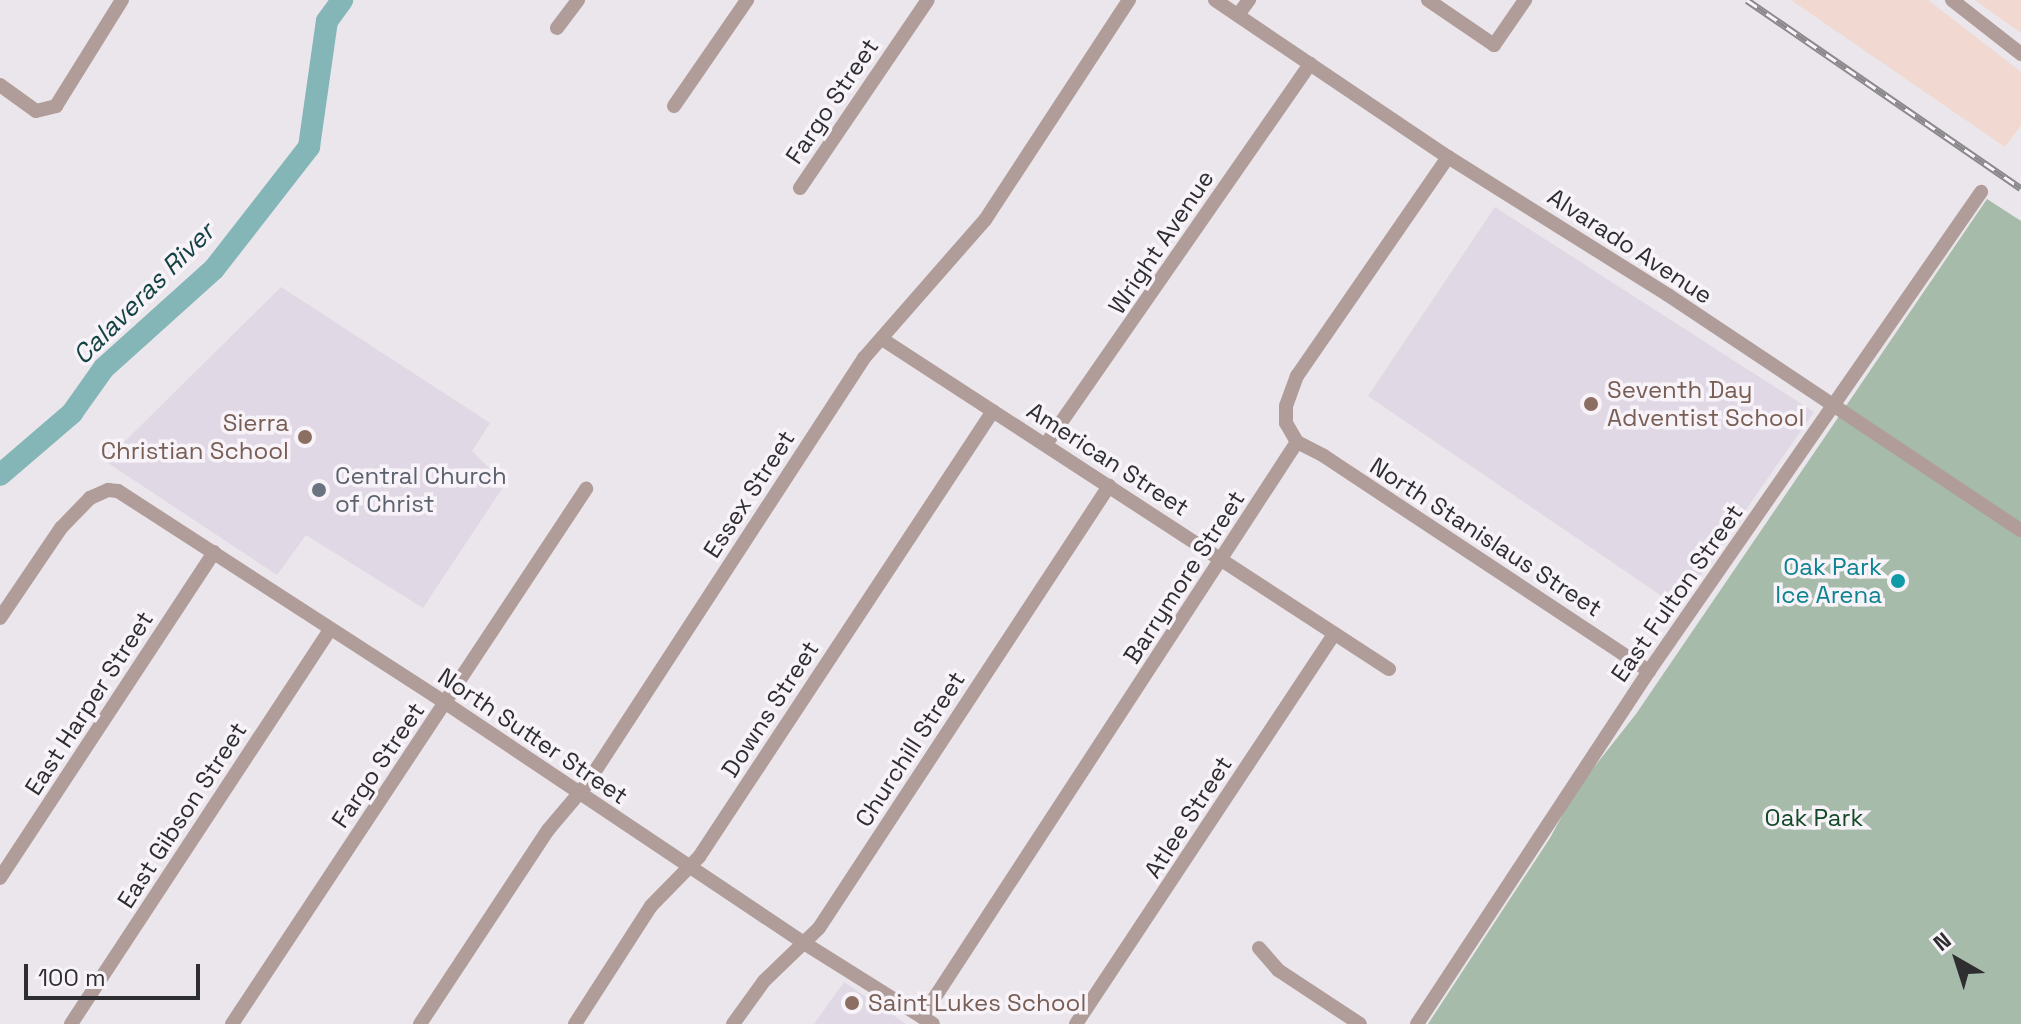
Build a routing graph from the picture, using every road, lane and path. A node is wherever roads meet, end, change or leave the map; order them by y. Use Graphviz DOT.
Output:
graph roads {
  1 [pos="122,0"];
  2 [pos="578,0"];
  3 [pos="747,0"];
  4 [pos="928,0"];
  5 [pos="1129,0"];
  6 [pos="1215,0"];
  7 [pos="1249,0"];
  8 [pos="1428,0"];
  9 [pos="1525,0"];
  10 [pos="1952,0"];
  11 [pos="1238,15"];
  12 [pos="557,28"];
  13 [pos="2021,54"];
  14 [pos="1310,64"];
  15 [pos="0,85"];
  16 [pos="674,106"];
  17 [pos="1448,157"];
  18 [pos="800,188"];
  19 [pos="1981,192"];
  20 [pos="882,339"];
  21 [pos="1833,407"];
  22 [pos="993,411"];
  23 [pos="1297,442"];
  24 [pos="1046,444"];
  25 [pos="1109,486"];
  26 [pos="586,489"];
  27 [pos="2021,530"];
  28 [pos="214,552"];
  29 [pos="1222,559"];
  30 [pos="0,618"];
  31 [pos="330,630"];
  32 [pos="1334,634"];
  33 [pos="1389,669"];
  34 [pos="1649,671"];
  35 [pos="447,704"];
  36 [pos="579,795"];
  37 [pos="689,867"];
  38 [pos="0,878"];
  39 [pos="804,943"];
  40 [pos="1259,948"];
  41 [pos="927,1020"];
  42 [pos="71,1024"];
  43 [pos="232,1024"];
  44 [pos="420,1024"];
  45 [pos="575,1024"];
  46 [pos="733,1024"];
  47 [pos="1076,1024"];
  48 [pos="1360,1024"];
  49 [pos="1417,1024"];
  1 -- 15 [label="street"];
  2 -- 12 [label="street"];
  3 -- 16 [label="street"];
  4 -- 18 [label="street, Fargo Street"];
  5 -- 20 [label="street, Essex Street"];
  6 -- 11 [label="street, Alvarado Avenue"];
  7 -- 11 [label="street"];
  8 -- 9 [label="street"];
  10 -- 13 [label="street"];
  11 -- 14 [label="street, Alvarado Avenue"];
  14 -- 17 [label="street, Alvarado Avenue"];
  14 -- 24 [label="street, Wright Avenue"];
  17 -- 21 [label="street, Alvarado Avenue"];
  17 -- 23 [label="street"];
  19 -- 21 [label="street, East Fulton Street"];
  20 -- 22 [label="street, American Street"];
  20 -- 36 [label="street, Essex Street"];
  21 -- 27 [label="street, Alvarado Avenue"];
  21 -- 34 [label="street, East Fulton Street"];
  22 -- 24 [label="street, American Street"];
  22 -- 37 [label="street, Downs Street"];
  23 -- 29 [label="street, Barrymore Street"];
  23 -- 34 [label="street, North Stanislaus Street"];
  24 -- 25 [label="street, American Street"];
  25 -- 29 [label="street, American Street"];
  25 -- 39 [label="street, Churchill Street"];
  26 -- 35 [label="street, Fargo Street"];
  28 -- 30 [label="street, North Sutter Street"];
  28 -- 31 [label="street, North Sutter Street"];
  28 -- 38 [label="street, East Harper Street"];
  29 -- 32 [label="street, American Street"];
  29 -- 41 [label="street, Barrymore Street"];
  31 -- 35 [label="street, North Sutter Street"];
  31 -- 42 [label="street, East Gibson Street"];
  32 -- 33 [label="street, American Street"];
  32 -- 47 [label="street, Atlee Street"];
  34 -- 49 [label="street, East Fulton Street"];
  35 -- 36 [label="street, North Sutter Street"];
  35 -- 43 [label="street, Fargo Street"];
  36 -- 37 [label="street, North Sutter Street"];
  36 -- 44 [label="street, Essex Street"];
  37 -- 39 [label="street, North Sutter Street"];
  37 -- 45 [label="street, Downs Street"];
  39 -- 41 [label="street, North Sutter Street"];
  39 -- 46 [label="street, Churchill Street"];
  40 -- 48 [label="street"];
}
